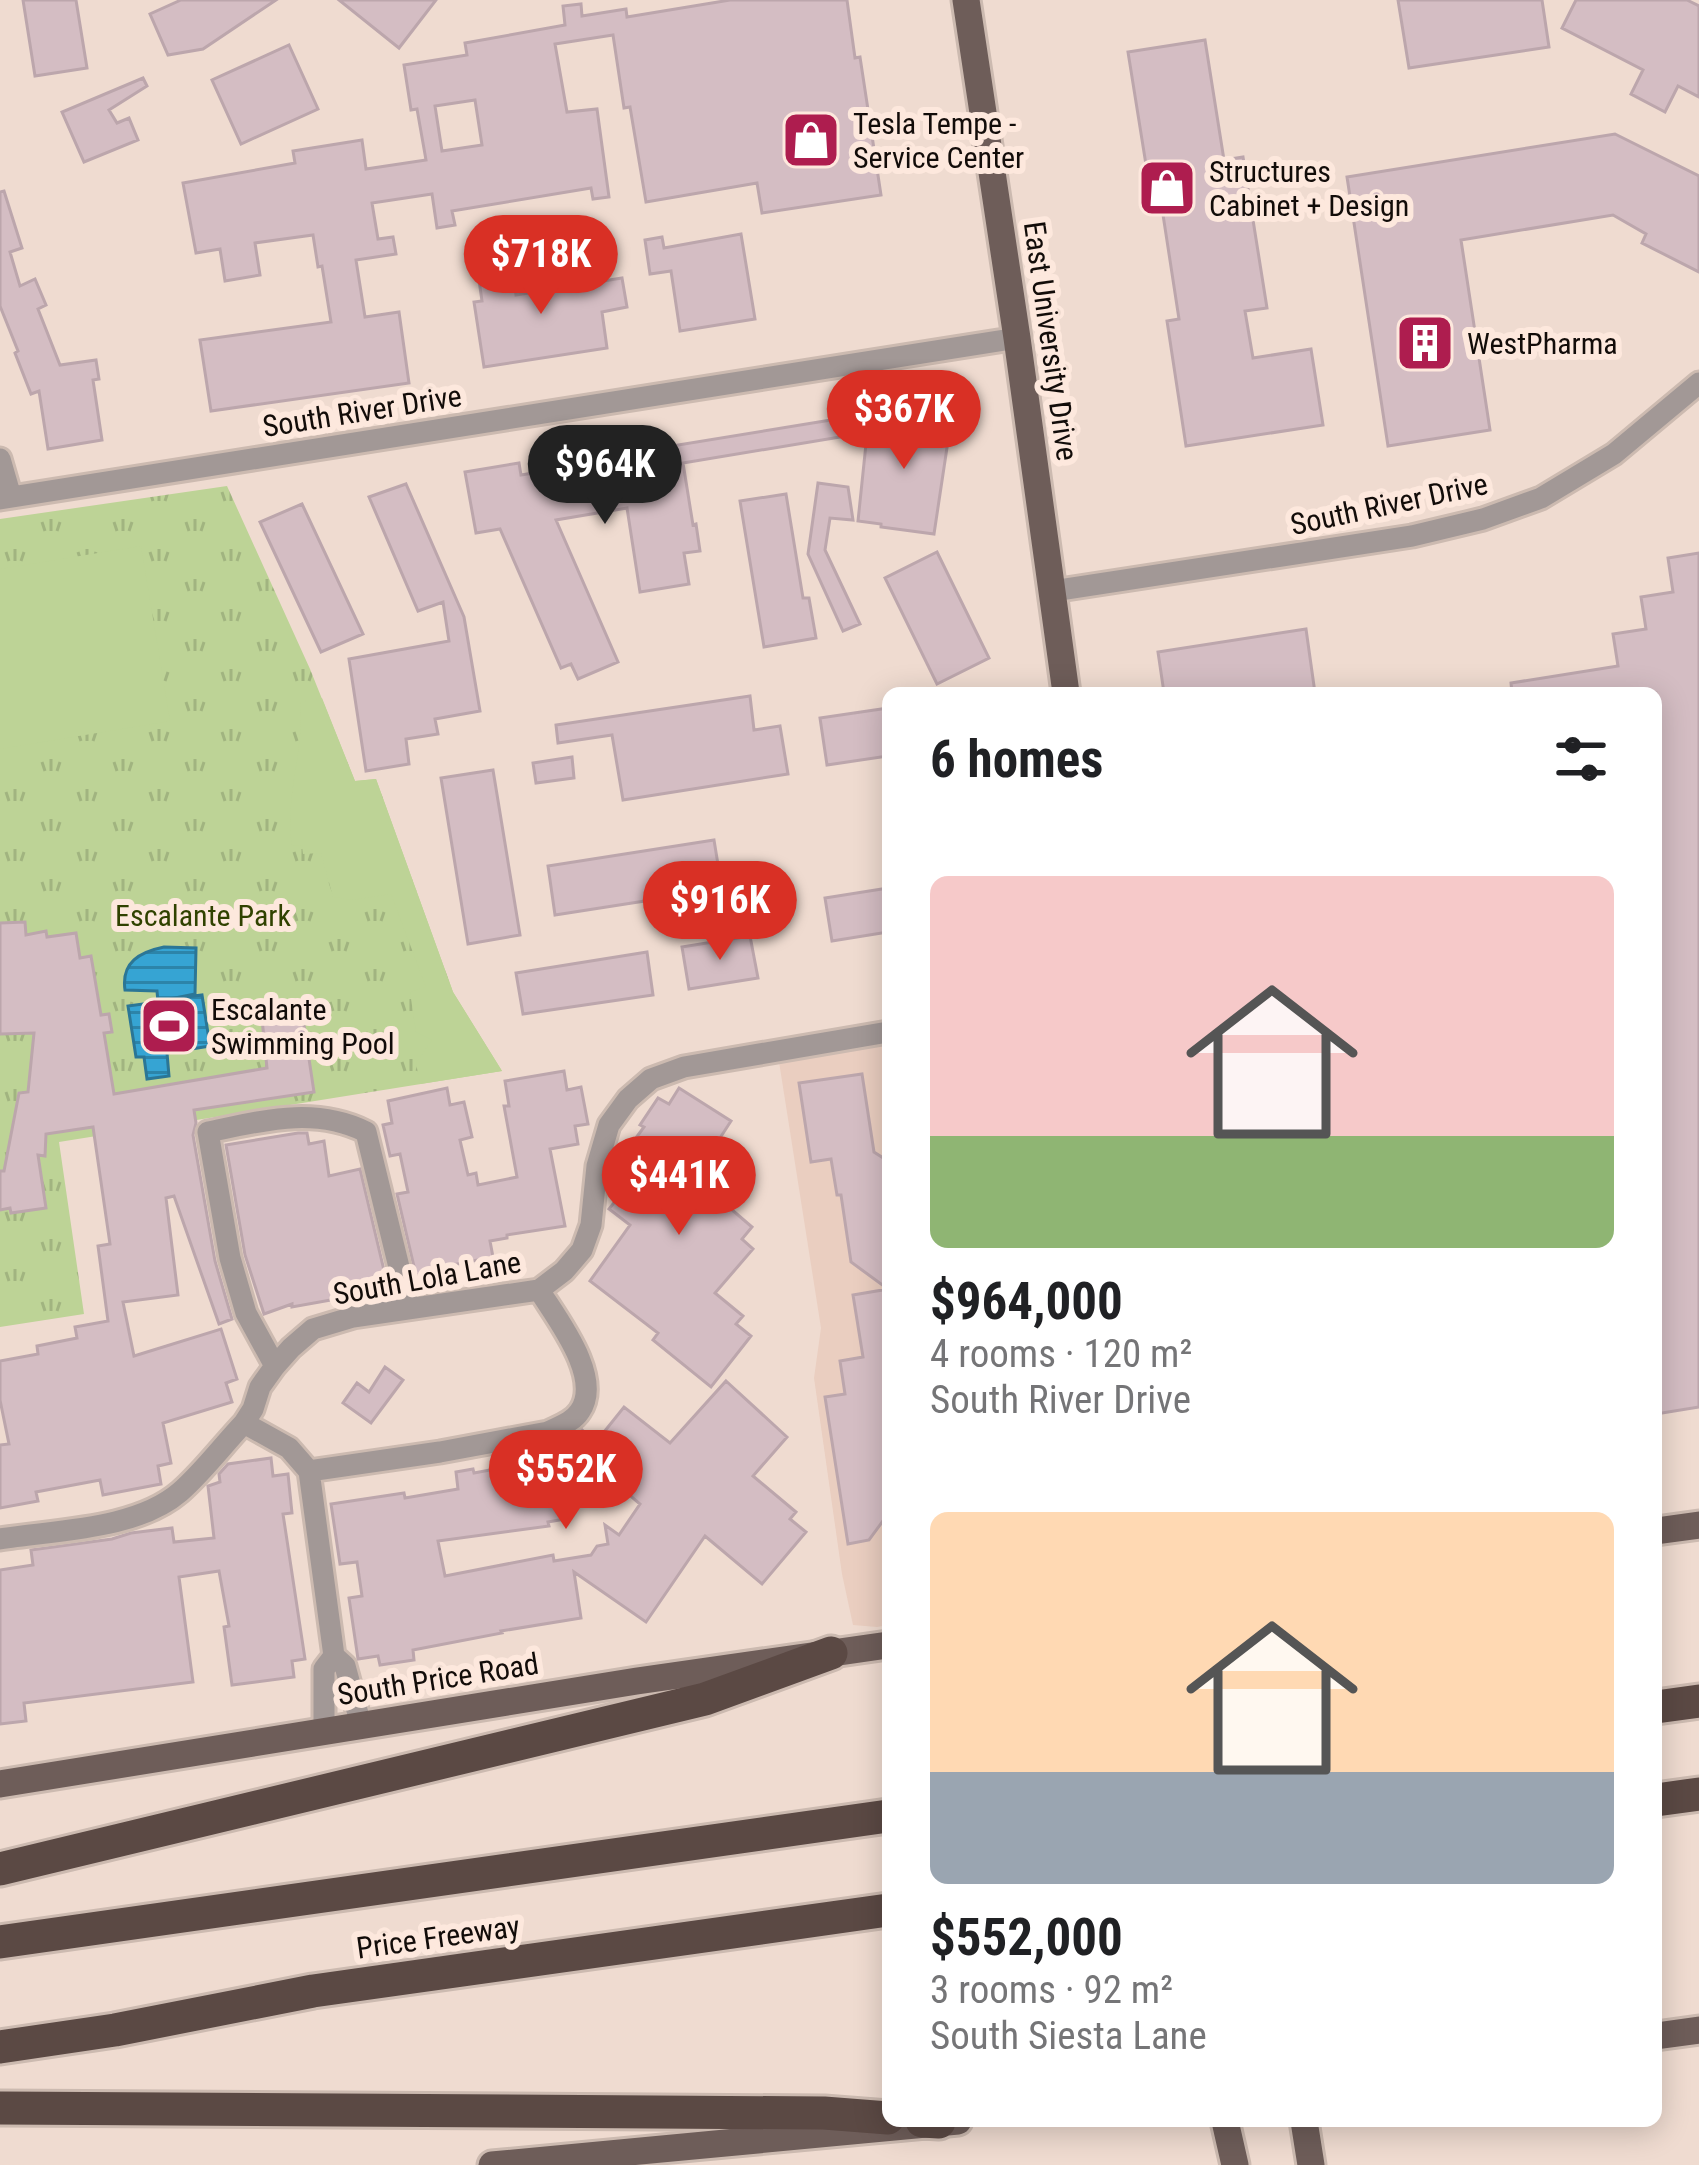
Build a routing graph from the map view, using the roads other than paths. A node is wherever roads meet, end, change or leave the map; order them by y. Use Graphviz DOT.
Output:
graph roads {
  1 [pos="966,0"];
  2 [pos="1017,338"];
  3 [pos="1699,383"];
  4 [pos="0,459"];
  5 [pos="6,498"];
  6 [pos="1053,591"];
  7 [pos="1065,687"];
  8 [pos="882,1033"];
  9 [pos="539,1290"];
  10 [pos="409,1309"];
  11 [pos="275,1366"];
  12 [pos="244,1423"];
  13 [pos="309,1471"];
  14 [pos="1699,1525"];
  15 [pos="1662,1530"];
  16 [pos="0,1539"];
  17 [pos="882,1646"];
  18 [pos="831,1653"];
  19 [pos="334,1656"];
  20 [pos="1699,1701"];
  21 [pos="1662,1706"];
  22 [pos="361,1725"];
  23 [pos="324,1730"];
  24 [pos="0,1784"];
  25 [pos="1699,1794"];
  26 [pos="1662,1800"];
  27 [pos="882,1817"];
  28 [pos="0,1869"];
  29 [pos="882,1911"];
  30 [pos="0,1942"];
  31 [pos="1699,2030"];
  32 [pos="1662,2035"];
  33 [pos="0,2047"];
  34 [pos="0,2108"];
  35 [pos="882,2118"];
  36 [pos="887,2127"];
  37 [pos="1226,2127"];
  38 [pos="1305,2127"];
  39 [pos="492,2165"];
  40 [pos="1235,2165"];
  41 [pos="1311,2165"];
  1 -- 2 [label="main road, East University Drive"];
  2 -- 5 [label="street, South River Drive"];
  2 -- 6 [label="main road, East University Drive"];
  3 -- 6 [label="street, South River Drive"];
  4 -- 5 [label="street"];
  6 -- 7 [label="main road, East University Drive"];
  8 -- 9 [label="street, South Lola Lane"];
  9 -- 10 [label="street, South Lola Lane"];
  9 -- 13 [label="street"];
  10 -- 11 [label="street, South Lola Lane"];
  10 -- 11 [label="street"];
  11 -- 12 [label="street, South Lola Lane"];
  12 -- 13 [label="street"];
  12 -- 16 [label="street, South Lola Lane"];
  13 -- 19 [label="street"];
  14 -- 15 [label="main road"];
  17 -- 18 [label="main road, South Price Road"];
  18 -- 22 [label="main road, South Price Road"];
  18 -- 28 [label="highway"];
  19 -- 22 [label="street"];
  19 -- 23 [label="street"];
  20 -- 21 [label="highway"];
  22 -- 23 [label="main road, South Price Road"];
  23 -- 24 [label="main road, South Price Road"];
  25 -- 26 [label="highway"];
  27 -- 30 [label="highway, Price Freeway"];
  29 -- 33 [label="highway, Price Freeway"];
  31 -- 32 [label="main road"];
  34 -- 35 [label="highway"];
  36 -- 39 [label="main road"];
  37 -- 40 [label="main road"];
  38 -- 41 [label="main road"];
}
